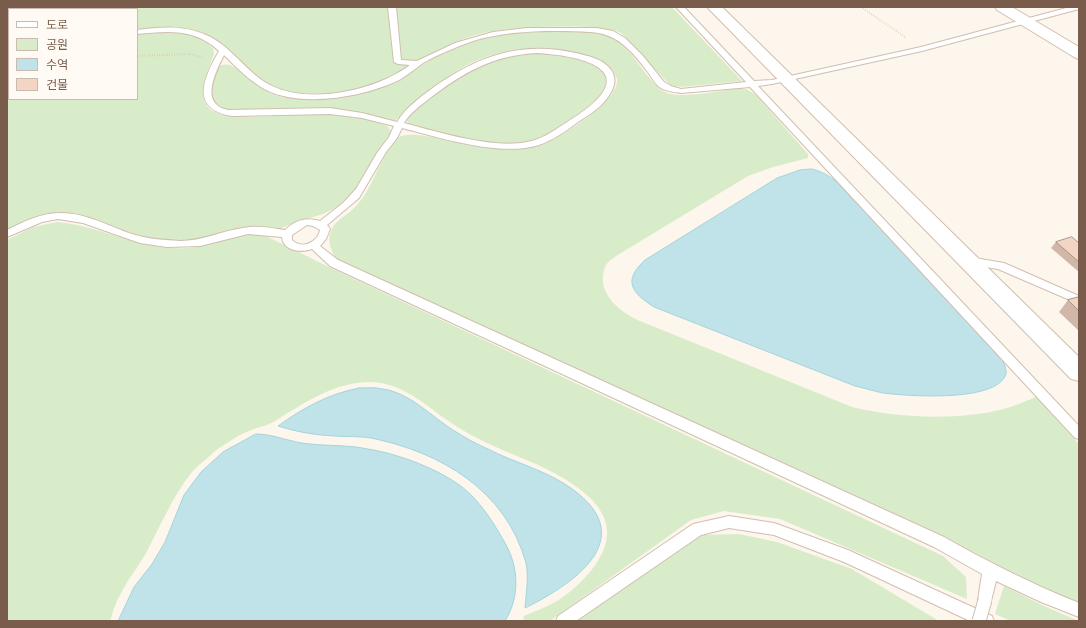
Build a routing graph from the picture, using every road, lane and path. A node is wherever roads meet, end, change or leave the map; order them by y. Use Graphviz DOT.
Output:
graph roads {
  1 [pos="392,7"];
  2 [pos="680,7"];
  3 [pos="714,7"];
  4 [pos="861,7"];
  5 [pos="1002,7"];
  6 [pos="1078,7"];
  7 [pos="1026,21"];
  8 [pos="138,32"];
  9 [pos="922,49"];
  10 [pos="223,50"];
  11 [pos="1079,54"];
  12 [pos="138,56"];
  13 [pos="233,60"];
  14 [pos="217,61"];
  15 [pos="419,63"];
  16 [pos="786,79"];
  17 [pos="753,84"];
  18 [pos="398,126"];
  19 [pos="321,225"];
  20 [pos="7,234"];
  21 [pos="287,234"];
  22 [pos="314,245"];
  23 [pos="968,261"];
  24 [pos="1079,300"];
  25 [pos="1079,372"];
  26 [pos="1079,434"];
  27 [pos="990,571"];
  28 [pos="1079,610"];
  29 [pos="563,621"];
  30 [pos="979,621"];
  31 [pos="987,621"];
  1 -- 15 [label="lane"];
  2 -- 17 [label="lane"];
  3 -- 16 [label="street"];
  4 -- 9 [label="path"];
  5 -- 7 [label="street"];
  6 -- 7 [label="lane"];
  7 -- 9 [label="lane"];
  7 -- 11 [label="street"];
  8 -- 10 [label="lane"];
  9 -- 16 [label="lane"];
  10 -- 13 [label="lane"];
  10 -- 14 [label="lane"];
  12 -- 14 [label="path"];
  13 -- 14 [label="lane"];
  13 -- 15 [label="lane"];
  14 -- 18 [label="lane"];
  15 -- 17 [label="lane"];
  16 -- 17 [label="lane"];
  16 -- 23 [label="street"];
  17 -- 26 [label="lane"];
  18 -- 18 [label="lane"];
  18 -- 19 [label="lane"];
  19 -- 21 [label="lane"];
  19 -- 22 [label="lane"];
  20 -- 21 [label="lane"];
  21 -- 22 [label="lane"];
  22 -- 27 [label="lane"];
  23 -- 24 [label="lane"];
  23 -- 25 [label="street"];
  27 -- 28 [label="lane"];
  27 -- 30 [label="lane, bridge"];
  29 -- 31 [label="lane"];
}
